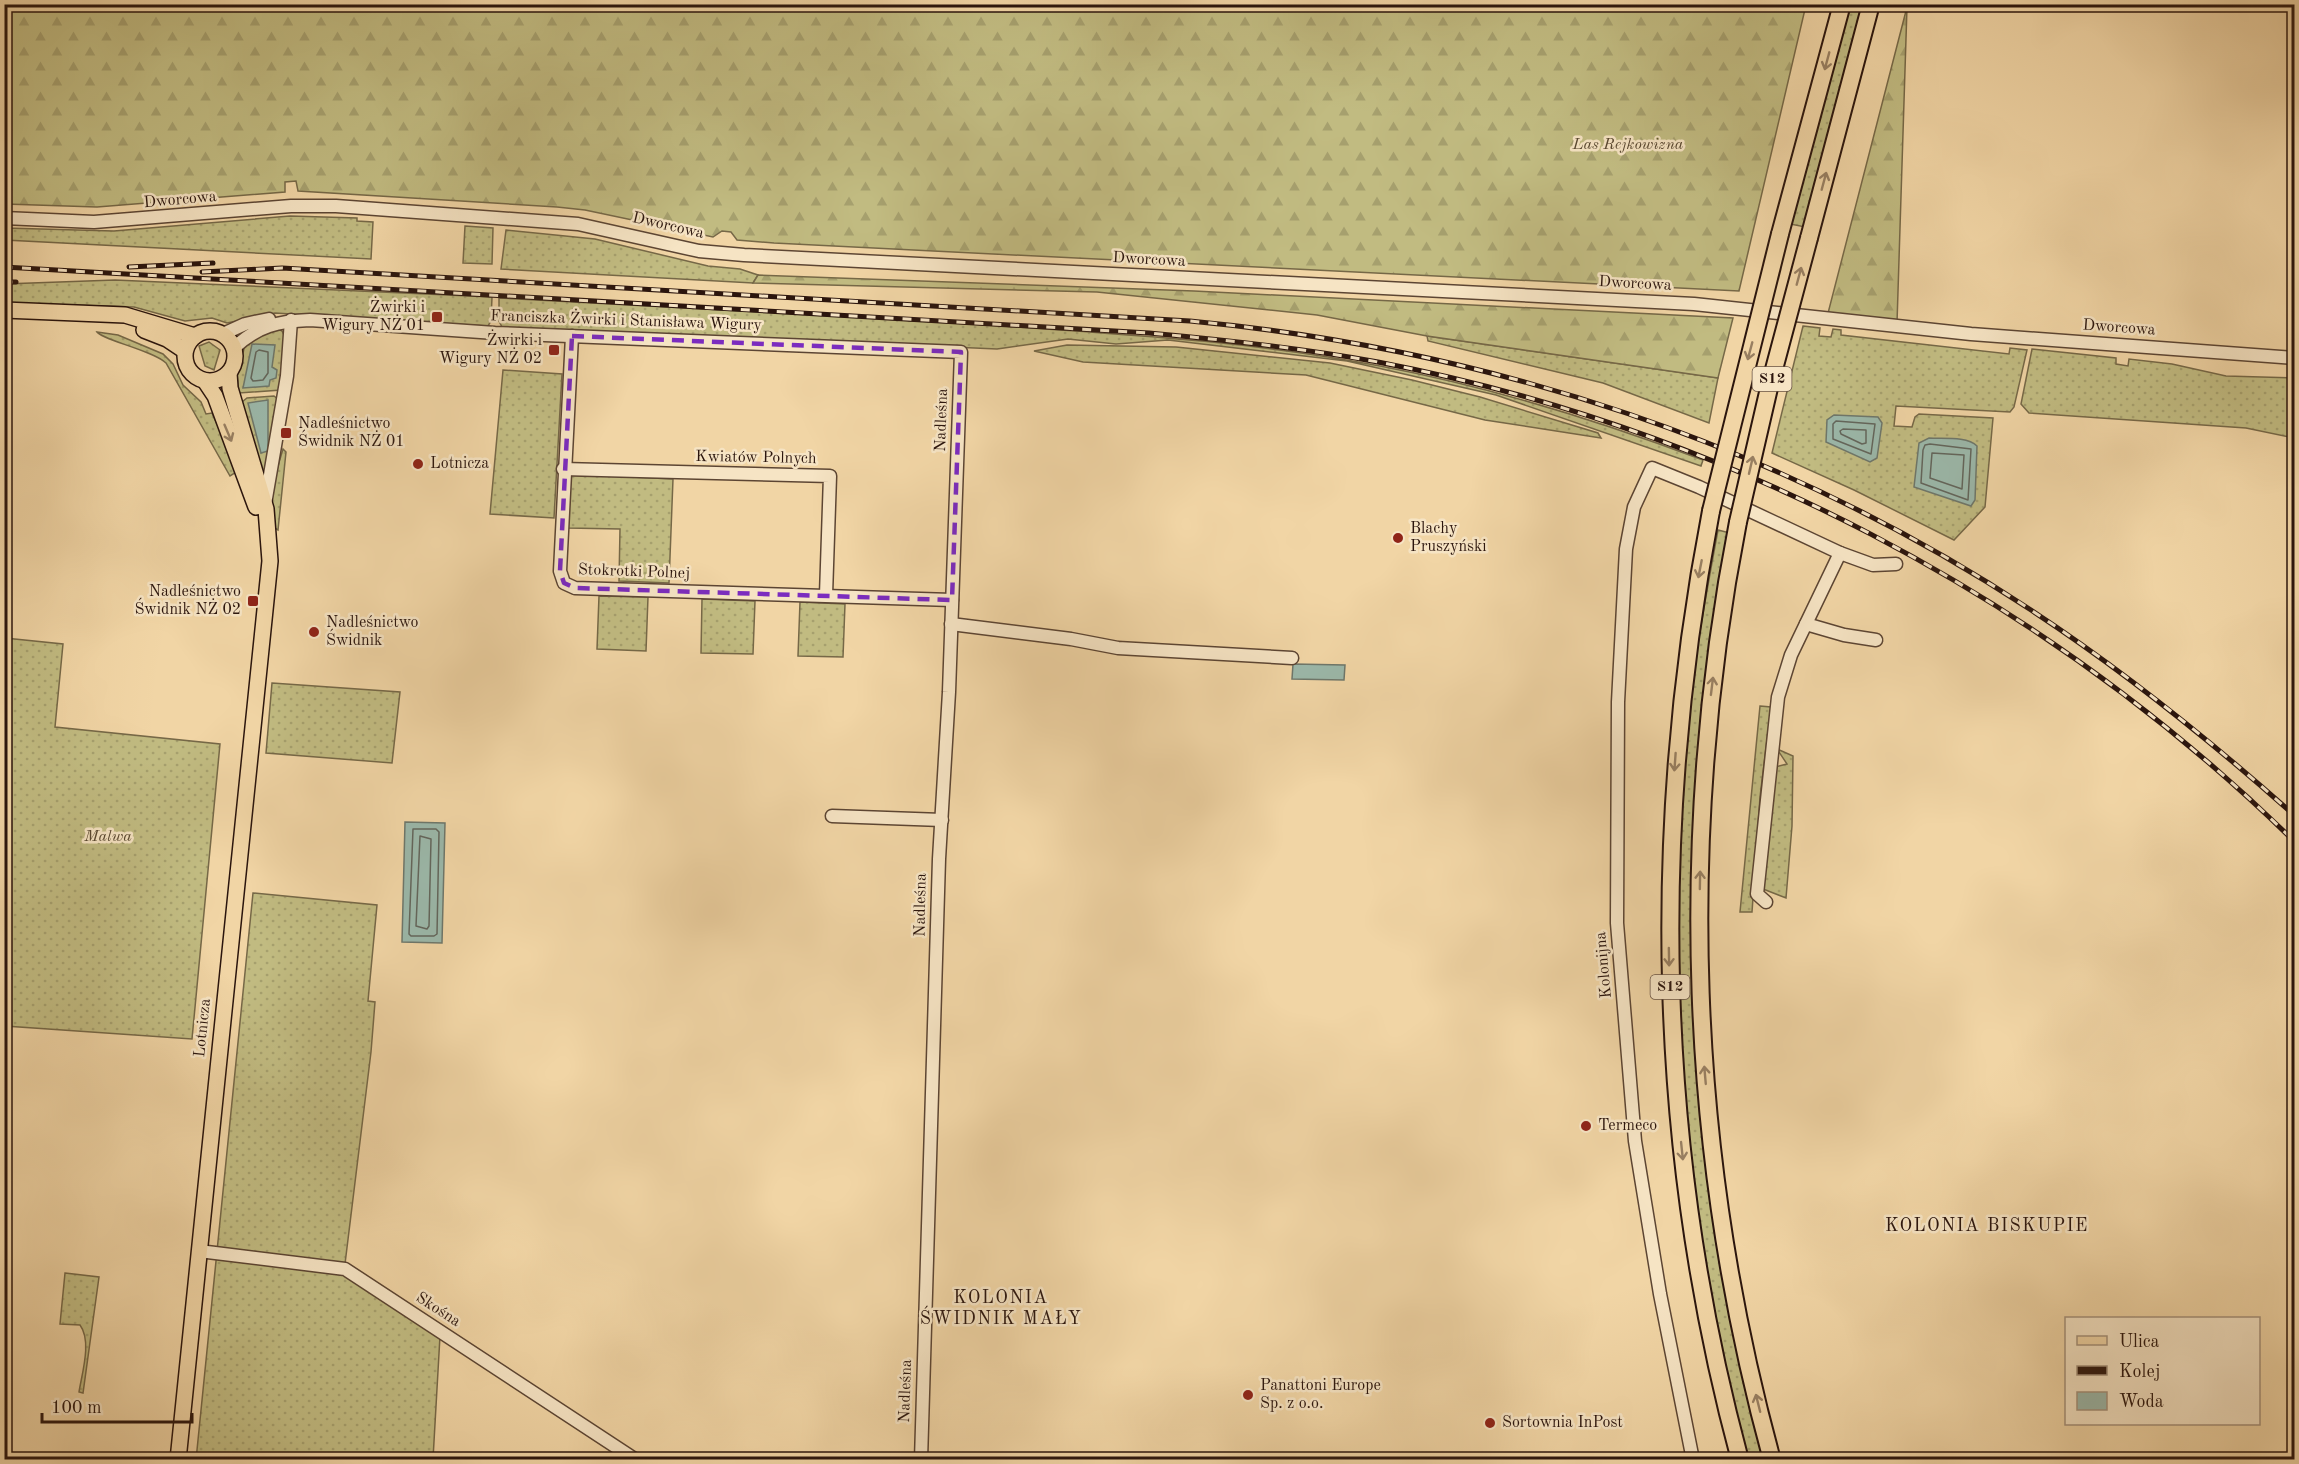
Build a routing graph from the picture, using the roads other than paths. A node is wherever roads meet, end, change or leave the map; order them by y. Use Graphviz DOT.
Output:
graph roads {
  1 [pos="1842,4"];
  2 [pos="1871,4"];
  3 [pos="4,218"];
  4 [pos="4,310"];
  5 [pos="96,315"];
  6 [pos="291,321"];
  7 [pos="223,334"];
  8 [pos="195,336"];
  9 [pos="572,336"];
  10 [pos="234,348"];
  11 [pos="185,351"];
  12 [pos="961,352"];
  13 [pos="2295,358"];
  14 [pos="229,373"];
  15 [pos="205,381"];
  16 [pos="563,469"];
  17 [pos="265,504"];
  18 [pos="1840,553"];
  19 [pos="1896,564"];
  20 [pos="826,595"];
  21 [pos="264,599"];
  22 [pos="952,600"];
  23 [pos="951,624"];
  24 [pos="1806,624"];
  25 [pos="1876,640"];
  26 [pos="1292,658"];
  27 [pos="832,816"];
  28 [pos="942,820"];
  29 [pos="1766,902"];
  30 [pos="199,1251"];
  31 [pos="178,1460"];
  32 [pos="636,1460"];
  33 [pos="921,1460"];
  34 [pos="1693,1460"];
  35 [pos="1740,1460"];
  36 [pos="1772,1460"];
  1 -- 35 [label="highway, S12, one-way, bridge"];
  36 -- 2 [label="highway, S12, one-way, bridge"];
  3 -- 13 [label="street, Dworcowa"];
  4 -- 5 [label="main road"];
  5 -- 8 [label="main road"];
  5 -- 11 [label="main road"];
  6 -- 7 [label="street, Franciszka Żwirki i Stanisława Wigury"];
  6 -- 9 [label="street, Franciszka Żwirki i Stanisława Wigury"];
  6 -- 10 [label="street"];
  6 -- 17 [label="street"];
  7 -- 8 [label="main road"];
  7 -- 10 [label="main road"];
  8 -- 11 [label="main road"];
  9 -- 12 [label="street, Franciszka Żwirki i Stanisława Wigury"];
  9 -- 16 [label="street, Stokrotki Polnej"];
  10 -- 14 [label="main road"];
  11 -- 15 [label="main road"];
  12 -- 22 [label="street, Nadleśna"];
  14 -- 15 [label="main road"];
  14 -- 17 [label="main road, Lotnicza"];
  15 -- 21 [label="main road, Lotnicza, one-way"];
  16 -- 20 [label="street, Stokrotki Polnej"];
  16 -- 20 [label="street, Kwiatów Polnych"];
  17 -- 21 [label="main road, Lotnicza"];
  18 -- 19 [label="street"];
  18 -- 24 [label="street"];
  18 -- 34 [label="street, Kolonijna"];
  20 -- 22 [label="street, Stokrotki Polnej"];
  21 -- 30 [label="main road, Lotnicza"];
  22 -- 23 [label="street, Nadleśna"];
  23 -- 26 [label="street"];
  23 -- 28 [label="street, Nadleśna"];
  24 -- 25 [label="street"];
  24 -- 29 [label="street"];
  27 -- 28 [label="street"];
  28 -- 33 [label="street, Nadleśna"];
  30 -- 31 [label="main road, Lotnicza"];
  30 -- 32 [label="street, Skośna"];
}
